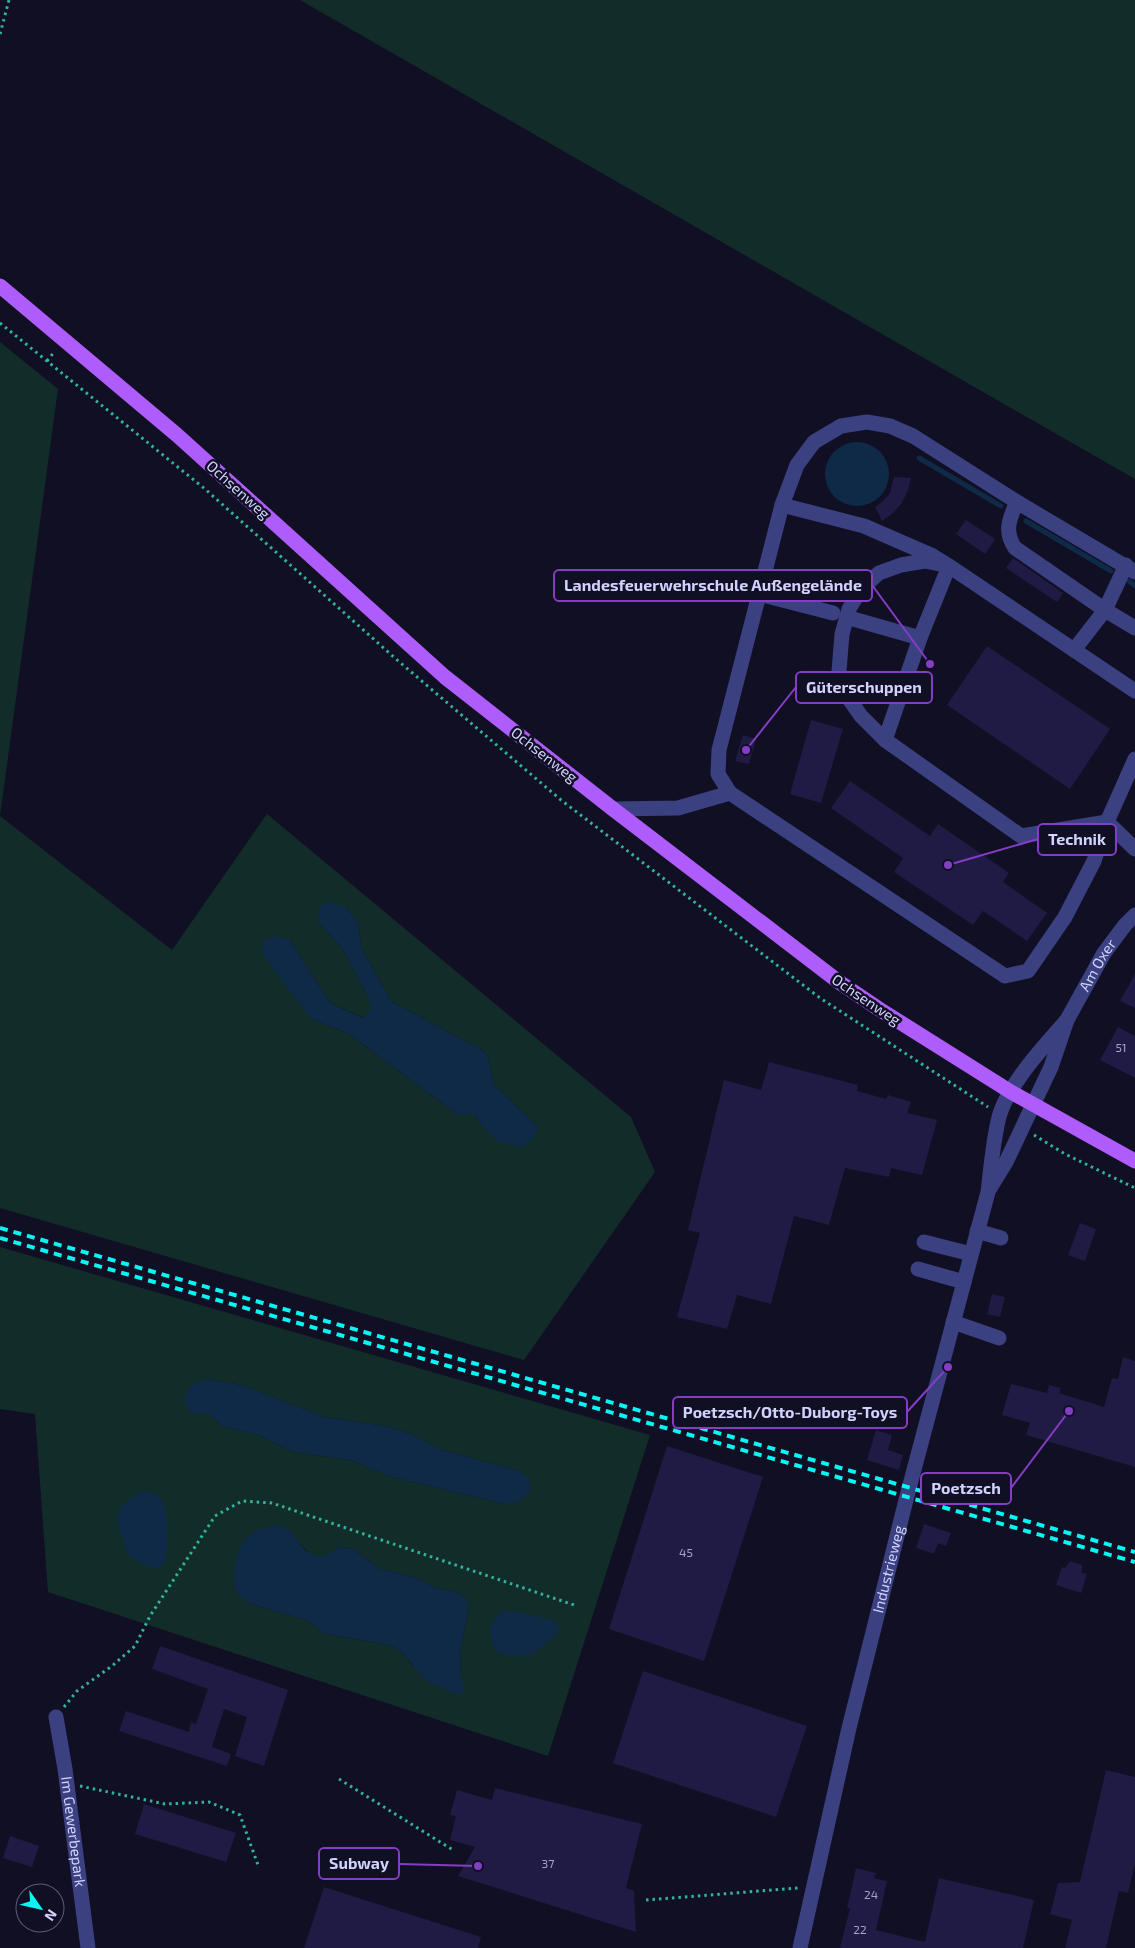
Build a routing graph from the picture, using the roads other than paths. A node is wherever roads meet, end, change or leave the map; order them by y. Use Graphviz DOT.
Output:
graph roads {
  1 [pos="0,286"];
  2 [pos="1017,502"];
  3 [pos="782,505"];
  4 [pos="949,566"];
  5 [pos="1131,568"];
  6 [pos="759,594"];
  7 [pos="1105,610"];
  8 [pos="833,613"];
  9 [pos="853,619"];
  10 [pos="1135,628"];
  11 [pos="920,638"];
  12 [pos="1074,650"];
  13 [pos="1135,691"];
  14 [pos="885,740"];
  15 [pos="1135,759"];
  16 [pos="730,793"];
  17 [pos="613,809"];
  18 [pos="1107,822"];
  19 [pos="1135,849"];
  20 [pos="1135,915"];
  21 [pos="1067,1020"];
  22 [pos="1012,1092"];
  23 [pos="1032,1105"];
  24 [pos="1135,1161"];
  25 [pos="988,1192"];
  26 [pos="977,1231"];
  27 [pos="1001,1238"];
  28 [pos="924,1242"];
  29 [pos="971,1254"];
  30 [pos="918,1269"];
  31 [pos="964,1282"];
  32 [pos="953,1322"];
  33 [pos="999,1338"];
  34 [pos="56,1717"];
  35 [pos="88,1948"];
  36 [pos="800,1948"];
  1 -- 17 [label="main road, Ochsenweg"];
  2 -- 3 [label="street"];
  2 -- 5 [label="street"];
  2 -- 7 [label="street"];
  3 -- 4 [label="street"];
  3 -- 6 [label="street"];
  4 -- 11 [label="street"];
  4 -- 12 [label="street"];
  4 -- 14 [label="street"];
  5 -- 7 [label="street"];
  6 -- 8 [label="street"];
  6 -- 16 [label="street"];
  7 -- 10 [label="street"];
  7 -- 12 [label="street"];
  9 -- 11 [label="street"];
  11 -- 14 [label="street"];
  12 -- 13 [label="street"];
  14 -- 18 [label="street"];
  15 -- 18 [label="street"];
  16 -- 17 [label="street"];
  16 -- 18 [label="street"];
  17 -- 22 [label="main road, Ochsenweg"];
  18 -- 19 [label="street"];
  20 -- 21 [label="street, Am Oxer"];
  21 -- 22 [label="street, Am Oxer"];
  21 -- 23 [label="street, Am Oxer"];
  22 -- 23 [label="main road, Ochsenweg"];
  22 -- 25 [label="street, Industrieweg"];
  23 -- 24 [label="main road, Ochsenweg"];
  23 -- 25 [label="street, Industrieweg"];
  25 -- 26 [label="street, Industrieweg"];
  26 -- 27 [label="street"];
  26 -- 29 [label="street, Industrieweg"];
  28 -- 29 [label="street"];
  29 -- 31 [label="street, Industrieweg"];
  30 -- 31 [label="street"];
  31 -- 32 [label="street, Industrieweg"];
  32 -- 33 [label="street"];
  32 -- 36 [label="street, Industrieweg"];
  34 -- 35 [label="street, Im Gewerbepark"];
}
